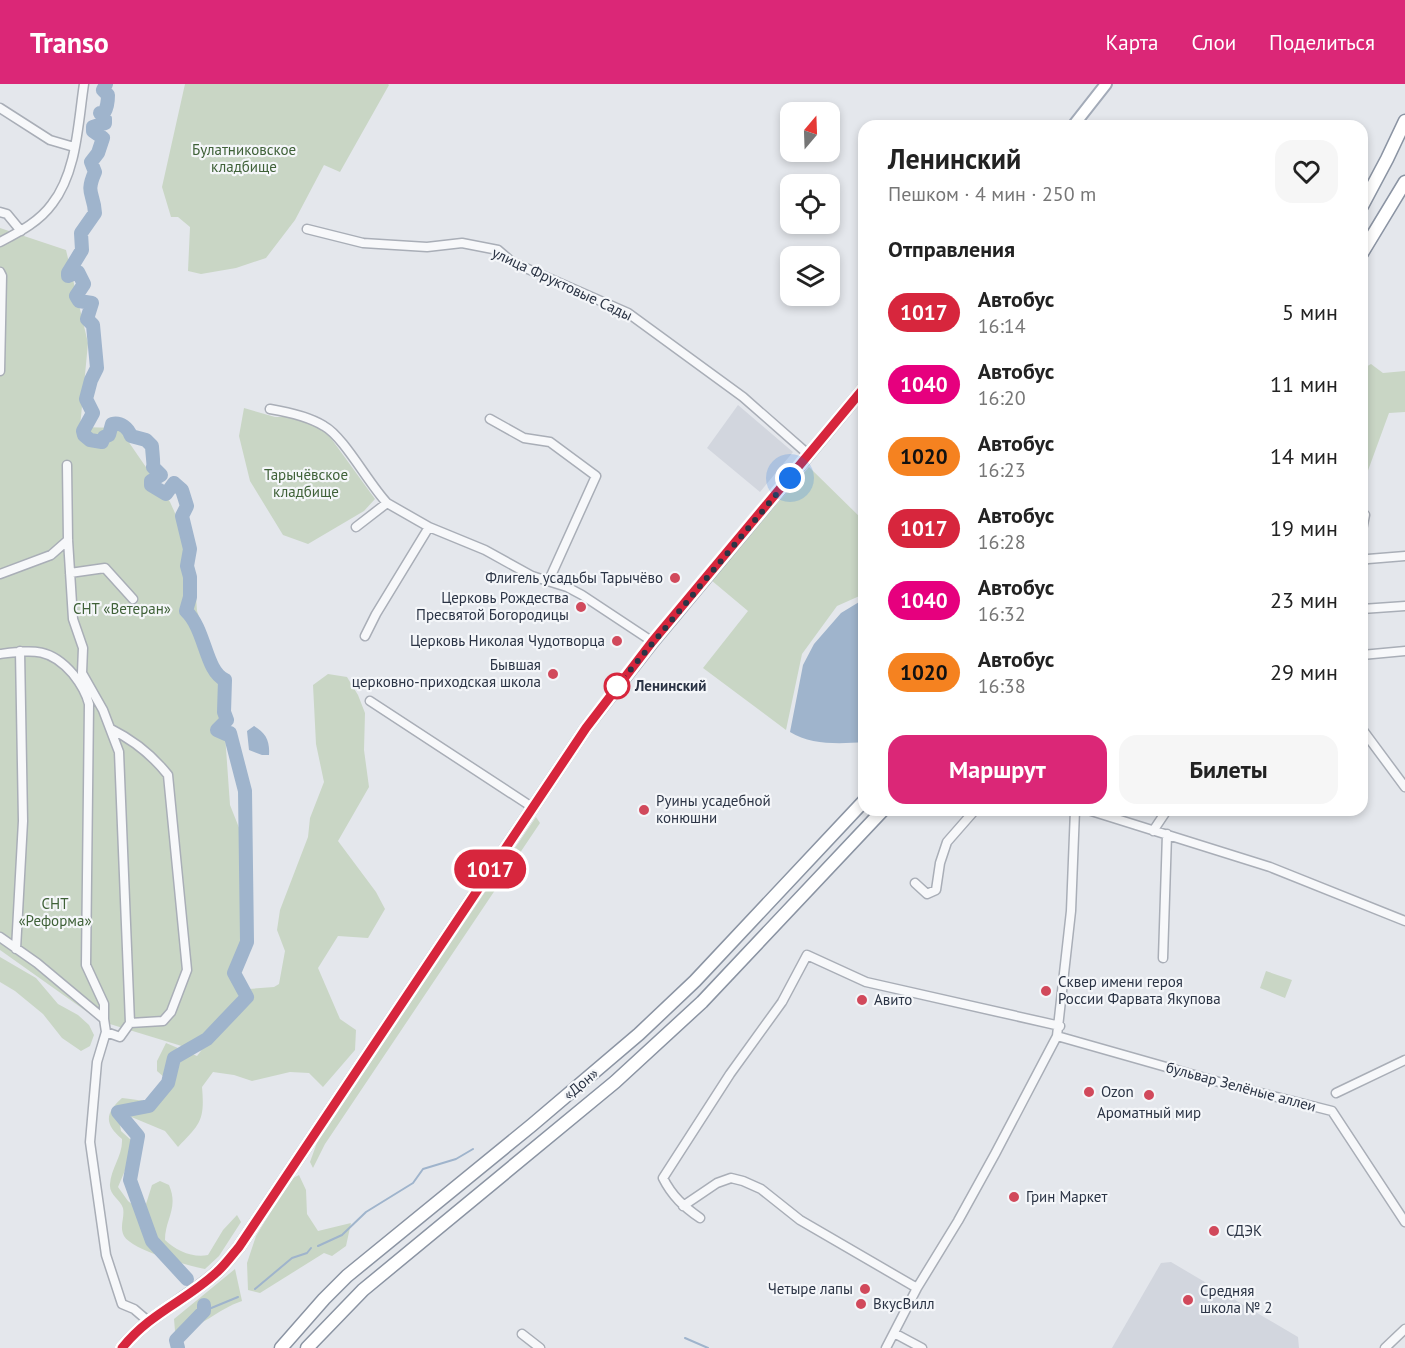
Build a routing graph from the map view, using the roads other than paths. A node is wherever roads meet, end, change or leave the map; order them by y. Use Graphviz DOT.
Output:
graph roads {
  1 [pos="84,84"];
  2 [pos="1106,84"];
  3 [pos="0,108"];
  4 [pos="1078,120"];
  5 [pos="1405,121"];
  6 [pos="74,147"];
  7 [pos="1405,182"];
  8 [pos="1368,195"];
  9 [pos="0,212"];
  10 [pos="307,230"];
  11 [pos="21,231"];
  12 [pos="0,242"];
  13 [pos="1368,243"];
  14 [pos="0,272"];
  15 [pos="0,371"];
  16 [pos="858,395"];
  17 [pos="270,409"];
  18 [pos="490,419"];
  19 [pos="809,455"];
  20 [pos="67,465"];
  21 [pos="387,503"];
  22 [pos="356,527"];
  23 [pos="429,527"];
  24 [pos="68,540"];
  25 [pos="1405,556"];
  26 [pos="1368,559"];
  27 [pos="70,573"];
  28 [pos="0,574"];
  29 [pos="549,580"];
  30 [pos="133,599"];
  31 [pos="1405,606"];
  32 [pos="1368,609"];
  33 [pos="365,636"];
  34 [pos="652,642"];
  35 [pos="20,651"];
  36 [pos="1405,651"];
  37 [pos="0,654"];
  38 [pos="1368,654"];
  39 [pos="370,701"];
  40 [pos="111,729"];
  41 [pos="1368,737"];
  42 [pos="1405,787"];
  43 [pos="532,807"];
  44 [pos="858,807"];
  45 [pos="877,816"];
  46 [pos="970,816"];
  47 [pos="1075,816"];
  48 [pos="1107,816"];
  49 [pos="1163,816"];
  50 [pos="1153,831"];
  51 [pos="1167,834"];
  52 [pos="915,883"];
  53 [pos="1405,921"];
  54 [pos="0,937"];
  55 [pos="16,949"];
  56 [pos="1163,958"];
  57 [pos="104,1019"];
  58 [pos="130,1023"];
  59 [pos="1060,1026"];
  60 [pos="106,1032"];
  61 [pos="1057,1036"];
  62 [pos="1405,1060"];
  63 [pos="1336,1093"];
  64 [pos="683,1206"];
  65 [pos="700,1218"];
  66 [pos="1405,1222"];
  67 [pos="917,1288"];
  68 [pos="148,1321"];
  69 [pos="1405,1329"];
  70 [pos="894,1333"];
  71 [pos="522,1334"];
  72 [pos="122,1348"];
  73 [pos="280,1348"];
  74 [pos="307,1348"];
  75 [pos="540,1348"];
  76 [pos="886,1348"];
  77 [pos="922,1348"];
  78 [pos="1385,1348"];
  1 -- 6 [label="street"];
  2 -- 4 [label="main road"];
  3 -- 6 [label="street"];
  5 -- 8 [label="highway"];
  6 -- 11 [label="street"];
  7 -- 13 [label="highway"];
  9 -- 11 [label="street"];
  10 -- 19 [label="street, улица Фруктовые Сады"];
  11 -- 12 [label="street"];
  14 -- 15 [label="street"];
  16 -- 19 [label="main road"];
  17 -- 21 [label="street"];
  18 -- 29 [label="street"];
  19 -- 34 [label="main road"];
  20 -- 24 [label="street"];
  21 -- 22 [label="street"];
  21 -- 23 [label="street"];
  23 -- 29 [label="street"];
  23 -- 33 [label="street"];
  24 -- 27 [label="street"];
  24 -- 28 [label="street"];
  25 -- 26 [label="street"];
  27 -- 30 [label="street"];
  27 -- 40 [label="street"];
  29 -- 34 [label="street"];
  31 -- 32 [label="street"];
  34 -- 43 [label="main road"];
  35 -- 37 [label="street"];
  35 -- 55 [label="street"];
  35 -- 57 [label="street"];
  36 -- 38 [label="street"];
  39 -- 43 [label="street"];
  40 -- 58 [label="street"];
  40 -- 58 [label="street"];
  41 -- 42 [label="street"];
  43 -- 68 [label="main road"];
  44 -- 73 [label="highway, «Дон»"];
  45 -- 74 [label="highway, «Дон»"];
  46 -- 52 [label="street"];
  47 -- 59 [label="street"];
  48 -- 50 [label="street"];
  49 -- 50 [label="street"];
  50 -- 51 [label="street"];
  51 -- 53 [label="street"];
  51 -- 56 [label="street"];
  54 -- 55 [label="street"];
  55 -- 57 [label="street"];
  57 -- 60 [label="street"];
  58 -- 60 [label="street"];
  59 -- 61 [label="street"];
  59 -- 64 [label="street"];
  60 -- 68 [label="street"];
  61 -- 66 [label="street, бульвар Зелёные аллеи"];
  61 -- 67 [label="street"];
  62 -- 63 [label="street"];
  64 -- 65 [label="street"];
  64 -- 67 [label="street"];
  67 -- 70 [label="street"];
  68 -- 72 [label="main road"];
  69 -- 78 [label="street"];
  70 -- 76 [label="street"];
  70 -- 77 [label="street"];
  71 -- 75 [label="street"];
}
